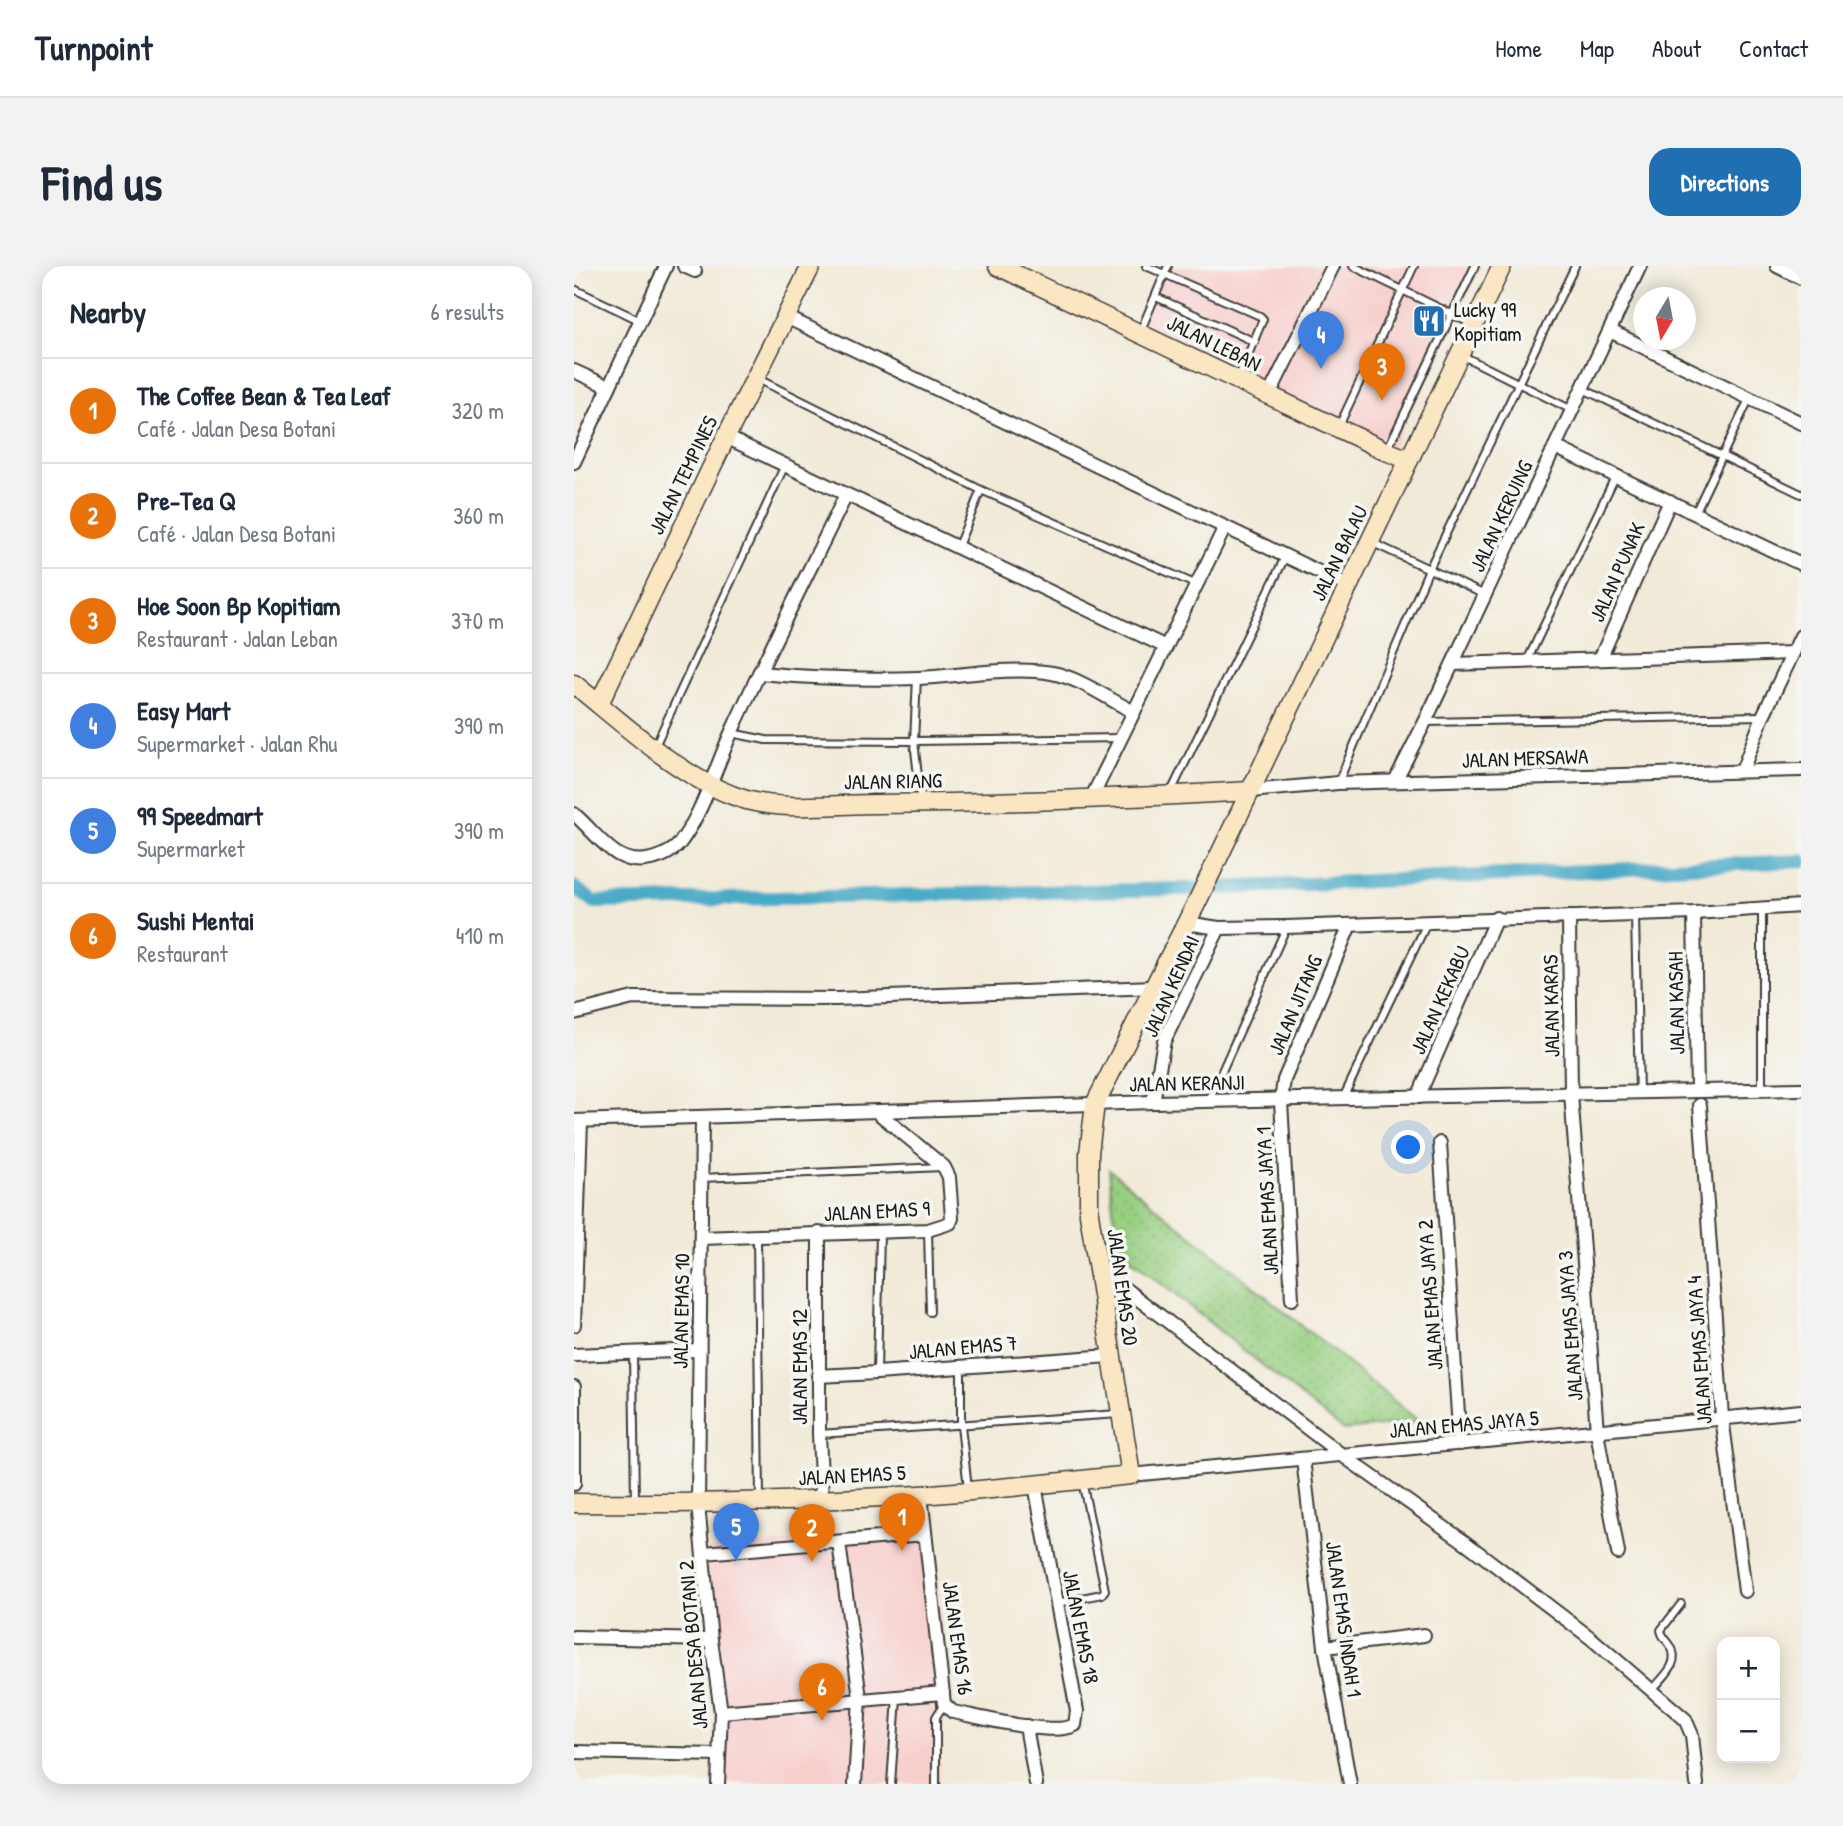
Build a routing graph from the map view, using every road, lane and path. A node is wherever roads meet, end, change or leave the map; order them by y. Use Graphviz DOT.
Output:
graph roads {
  1 [pos="666,266"];
  2 [pos="811,266"];
  3 [pos="998,266"];
  4 [pos="1146,266"];
  5 [pos="1168,266"];
  6 [pos="1333,266"];
  7 [pos="1353,266"];
  8 [pos="1414,266"];
  9 [pos="1475,266"];
  10 [pos="1503,266"];
  11 [pos="1575,266"];
  12 [pos="1640,266"];
  13 [pos="1777,266"];
  14 [pos="1164,275"];
  15 [pos="1801,278"];
  16 [pos="574,289"];
  17 [pos="1403,290"];
  18 [pos="1156,297"];
  19 [pos="1452,315"];
  20 [pos="786,317"];
  21 [pos="641,321"];
  22 [pos="1474,325"];
  23 [pos="1610,331"];
  24 [pos="1140,332"];
  25 [pos="1255,342"];
  26 [pos="1460,355"];
  27 [pos="574,370"];
  28 [pos="755,378"];
  29 [pos="1238,379"];
  30 [pos="1519,383"];
  31 [pos="609,387"];
  32 [pos="1583,389"];
  33 [pos="1269,395"];
  34 [pos="1750,397"];
  35 [pos="1572,410"];
  36 [pos="1801,423"];
  37 [pos="1338,428"];
  38 [pos="726,437"];
  39 [pos="1555,447"];
  40 [pos="1386,451"];
  41 [pos="1722,455"];
  42 [pos="1409,460"];
  43 [pos="574,462"];
  44 [pos="785,465"];
  45 [pos="1616,475"];
  46 [pos="981,490"];
  47 [pos="1801,494"];
  48 [pos="846,495"];
  49 [pos="1670,501"];
  50 [pos="1695,513"];
  51 [pos="1225,527"];
  52 [pos="1370,541"];
  53 [pos="958,546"];
  54 [pos="1286,555"];
  55 [pos="1801,564"];
  56 [pos="1429,569"];
  57 [pos="1196,585"];
  58 [pos="1349,586"];
  59 [pos="1485,595"];
  60 [pos="1801,636"];
  61 [pos="1166,647"];
  62 [pos="1793,653"];
  63 [pos="1600,659"];
  64 [pos="1527,662"];
  65 [pos="1453,664"];
  66 [pos="759,673"];
  67 [pos="917,678"];
  68 [pos="574,684"];
  69 [pos="599,704"];
  70 [pos="1134,712"];
  71 [pos="1763,716"];
  72 [pos="1426,722"];
  73 [pos="731,733"];
  74 [pos="1121,738"];
  75 [pos="914,741"];
  76 [pos="654,747"];
  77 [pos="1801,770"];
  78 [pos="1742,771"];
  79 [pos="1395,781"];
  80 [pos="1338,783"];
  81 [pos="710,785"];
  82 [pos="1250,791"];
  83 [pos="1169,795"];
  84 [pos="1091,799"];
  85 [pos="921,804"];
  86 [pos="574,814"];
  87 [pos="1801,906"];
  88 [pos="1762,908"];
  89 [pos="1693,913"];
  90 [pos="1635,914"];
  91 [pos="1496,918"];
  92 [pos="1569,918"];
  93 [pos="1428,921"];
  94 [pos="1186,923"];
  95 [pos="1350,925"];
  96 [pos="1286,927"];
  97 [pos="1219,928"];
  98 [pos="1155,987"];
  99 [pos="574,1013"];
  100 [pos="1762,1089"];
  101 [pos="1801,1089"];
  102 [pos="1698,1091"];
  103 [pos="1639,1093"];
  104 [pos="1571,1094"];
  105 [pos="1418,1097"];
  106 [pos="1342,1099"];
  107 [pos="1281,1101"];
  108 [pos="1153,1102"];
  109 [pos="1208,1102"];
  110 [pos="1095,1104"];
  111 [pos="1700,1105"];
  112 [pos="876,1111"];
  113 [pos="702,1118"];
  114 [pos="578,1121"];
  115 [pos="1440,1143"];
  116 [pos="944,1167"];
  117 [pos="701,1178"];
  118 [pos="880,1230"];
  119 [pos="928,1230"];
  120 [pos="819,1234"];
  121 [pos="757,1236"];
  122 [pos="701,1238"];
  123 [pos="1099,1269"];
  124 [pos="1292,1299"];
  125 [pos="930,1312"];
  126 [pos="574,1325"];
  127 [pos="699,1350"];
  128 [pos="633,1354"];
  129 [pos="574,1355"];
  130 [pos="1110,1356"];
  131 [pos="961,1366"];
  132 [pos="877,1373"];
  133 [pos="818,1376"];
  134 [pos="574,1387"];
  135 [pos="1801,1411"];
  136 [pos="1119,1414"];
  137 [pos="1722,1417"];
  138 [pos="575,1420"];
  139 [pos="961,1426"];
  140 [pos="1598,1431"];
  141 [pos="819,1434"];
  142 [pos="1460,1444"];
  143 [pos="1342,1455"];
  144 [pos="1303,1459"];
  145 [pos="1131,1475"];
  146 [pos="574,1476"];
  147 [pos="1082,1480"];
  148 [pos="574,1483"];
  149 [pos="1035,1485"];
  150 [pos="968,1490"];
  151 [pos="921,1494"];
  152 [pos="822,1500"];
  153 [pos="760,1501"];
  154 [pos="574,1503"];
  155 [pos="635,1504"];
  156 [pos="698,1504"];
  157 [pos="925,1534"];
  158 [pos="839,1543"];
  159 [pos="704,1553"];
  160 [pos="1618,1553"];
  161 [pos="1745,1591"];
  162 [pos="1057,1603"];
  163 [pos="1681,1604"];
  164 [pos="1424,1635"];
  165 [pos="574,1637"];
  166 [pos="711,1640"];
  167 [pos="1325,1647"];
  168 [pos="1652,1690"];
  169 [pos="897,1697"];
  170 [pos="860,1698"];
  171 [pos="944,1698"];
  172 [pos="721,1712"];
  173 [pos="1026,1726"];
  174 [pos="574,1752"];
  175 [pos="719,1755"];
  176 [pos="718,1784"];
  177 [pos="855,1784"];
  178 [pos="891,1784"];
  179 [pos="936,1784"];
  180 [pos="1036,1784"];
  181 [pos="1350,1784"];
  182 [pos="1697,1784"];
  1 -- 21 [label="street"];
  2 -- 20 [label="street, JALAN TEMPINES"];
  3 -- 24 [label="street, JALAN LEBAN"];
  4 -- 14 [label="lane"];
  5 -- 14 [label="lane"];
  6 -- 33 [label="street"];
  7 -- 17 [label="lane"];
  8 -- 17 [label="lane"];
  9 -- 19 [label="lane"];
  10 -- 22 [label="street, JALAN BALAU"];
  11 -- 30 [label="lane"];
  12 -- 23 [label="street, JALAN KERUING"];
  13 -- 15 [label="street"];
  14 -- 18 [label="lane"];
  14 -- 25 [label="lane"];
  16 -- 21 [label="lane"];
  17 -- 19 [label="lane"];
  17 -- 37 [label="lane"];
  18 -- 24 [label="lane"];
  18 -- 25 [label="lane"];
  19 -- 22 [label="lane"];
  19 -- 40 [label="lane"];
  20 -- 28 [label="street, JALAN TEMPINES"];
  20 -- 51 [label="street"];
  21 -- 31 [label="street"];
  22 -- 26 [label="street, JALAN BALAU"];
  23 -- 32 [label="street, JALAN KERUING"];
  23 -- 34 [label="street"];
  24 -- 29 [label="street, JALAN LEBAN"];
  25 -- 29 [label="lane"];
  26 -- 30 [label="lane"];
  26 -- 42 [label="street, JALAN BALAU"];
  27 -- 31 [label="street"];
  28 -- 38 [label="street, JALAN TEMPINES"];
  28 -- 46 [label="lane"];
  29 -- 33 [label="street, JALAN LEBAN"];
  30 -- 35 [label="lane"];
  30 -- 56 [label="lane"];
  31 -- 43 [label="street"];
  32 -- 35 [label="street, JALAN KERUING"];
  32 -- 41 [label="lane"];
  33 -- 37 [label="street, JALAN LEBAN"];
  34 -- 36 [label="street"];
  34 -- 41 [label="lane"];
  35 -- 39 [label="street, JALAN KERUING"];
  37 -- 40 [label="street, JALAN LEBAN"];
  38 -- 44 [label="street"];
  38 -- 69 [label="street, JALAN TEMPINES"];
  39 -- 45 [label="street"];
  39 -- 59 [label="street, JALAN KERUING"];
  40 -- 42 [label="street, JALAN LEBAN"];
  41 -- 47 [label="lane"];
  41 -- 50 [label="lane"];
  42 -- 52 [label="street, JALAN BALAU"];
  44 -- 48 [label="street"];
  44 -- 76 [label="lane"];
  45 -- 49 [label="street"];
  45 -- 64 [label="lane"];
  46 -- 53 [label="lane"];
  46 -- 57 [label="lane"];
  48 -- 53 [label="street"];
  48 -- 66 [label="street"];
  49 -- 50 [label="street"];
  49 -- 63 [label="street, JALAN PUNAK"];
  50 -- 55 [label="street"];
  51 -- 54 [label="street"];
  51 -- 57 [label="street"];
  52 -- 56 [label="lane"];
  52 -- 58 [label="street, JALAN BALAU"];
  53 -- 61 [label="street"];
  54 -- 58 [label="street"];
  54 -- 83 [label="lane"];
  56 -- 59 [label="lane"];
  56 -- 80 [label="lane"];
  57 -- 61 [label="street"];
  58 -- 82 [label="street, JALAN BALAU"];
  59 -- 65 [label="street, JALAN KERUING"];
  60 -- 62 [label="street"];
  61 -- 70 [label="street"];
  62 -- 63 [label="street"];
  62 -- 71 [label="street"];
  63 -- 64 [label="street"];
  64 -- 65 [label="street"];
  65 -- 72 [label="street, JALAN KERUING"];
  66 -- 67 [label="street"];
  66 -- 73 [label="street"];
  67 -- 70 [label="street"];
  67 -- 75 [label="lane"];
  68 -- 69 [label="street, JALAN RIANG"];
  69 -- 76 [label="street, JALAN RIANG"];
  70 -- 74 [label="street"];
  71 -- 72 [label="lane"];
  71 -- 78 [label="street"];
  72 -- 79 [label="street, JALAN KERUING"];
  73 -- 75 [label="lane"];
  73 -- 81 [label="street"];
  74 -- 75 [label="lane"];
  74 -- 84 [label="street"];
  75 -- 85 [label="lane"];
  76 -- 81 [label="street, JALAN RIANG"];
  77 -- 78 [label="street, JALAN MERSAWA"];
  78 -- 79 [label="street, JALAN MERSAWA"];
  79 -- 80 [label="street, JALAN MERSAWA"];
  80 -- 82 [label="street, JALAN MERSAWA"];
  81 -- 85 [label="street, JALAN RIANG"];
  81 -- 86 [label="street"];
  82 -- 83 [label="street, JALAN RIANG"];
  82 -- 94 [label="street, JALAN BALAU"];
  83 -- 84 [label="street, JALAN RIANG"];
  84 -- 85 [label="street, JALAN RIANG"];
  87 -- 88 [label="street"];
  88 -- 89 [label="street"];
  88 -- 100 [label="lane"];
  89 -- 90 [label="street"];
  89 -- 102 [label="street, JALAN KASAH"];
  90 -- 92 [label="street"];
  90 -- 103 [label="lane"];
  91 -- 92 [label="street"];
  91 -- 93 [label="street"];
  91 -- 105 [label="street, JALAN KEKABU"];
  92 -- 104 [label="street, JALAN KARAS"];
  93 -- 95 [label="street"];
  93 -- 106 [label="lane"];
  94 -- 97 [label="street"];
  94 -- 98 [label="street, JALAN BALAU"];
  95 -- 96 [label="street"];
  95 -- 107 [label="street, JALAN JITANG"];
  96 -- 97 [label="street"];
  96 -- 109 [label="lane"];
  97 -- 108 [label="street, JALAN KENDAI"];
  98 -- 99 [label="street"];
  98 -- 110 [label="street, JALAN EMAS 20"];
  100 -- 101 [label="street, JALAN KERANJI"];
  100 -- 102 [label="street, JALAN KERANJI"];
  102 -- 103 [label="street, JALAN KERANJI"];
  103 -- 104 [label="street, JALAN KERANJI"];
  104 -- 105 [label="street, JALAN KERANJI"];
  104 -- 140 [label="street, JALAN EMAS JAYA 3"];
  105 -- 106 [label="street, JALAN KERANJI"];
  106 -- 107 [label="street, JALAN KERANJI"];
  107 -- 109 [label="street, JALAN KERANJI"];
  107 -- 124 [label="street, JALAN EMAS JAYA 1"];
  108 -- 109 [label="street, JALAN KERANJI"];
  108 -- 110 [label="street, JALAN KERANJI"];
  110 -- 112 [label="street, JALAN KERANJI"];
  110 -- 123 [label="street, JALAN EMAS 20"];
  111 -- 137 [label="street, JALAN EMAS JAYA 4"];
  112 -- 113 [label="street, JALAN KERANJI"];
  112 -- 116 [label="street"];
  113 -- 114 [label="street, JALAN KERANJI"];
  113 -- 117 [label="street, JALAN EMAS 10"];
  114 -- 126 [label="street"];
  115 -- 142 [label="street, JALAN EMAS JAYA 2"];
  116 -- 117 [label="lane"];
  116 -- 119 [label="street, JALAN EMAS 9"];
  117 -- 122 [label="street, JALAN EMAS 10"];
  118 -- 119 [label="street, JALAN EMAS 9"];
  118 -- 120 [label="street, JALAN EMAS 9"];
  118 -- 132 [label="lane"];
  119 -- 125 [label="lane"];
  120 -- 121 [label="street, JALAN EMAS 9"];
  120 -- 133 [label="street, JALAN EMAS 12"];
  121 -- 122 [label="street, JALAN EMAS 9"];
  121 -- 153 [label="lane"];
  122 -- 127 [label="street, JALAN EMAS 10"];
  123 -- 130 [label="street, JALAN EMAS 20"];
  123 -- 143 [label="street"];
  127 -- 128 [label="street"];
  127 -- 156 [label="street, JALAN EMAS 10"];
  128 -- 129 [label="street"];
  128 -- 155 [label="lane"];
  130 -- 131 [label="street, JALAN EMAS 7"];
  130 -- 136 [label="street, JALAN EMAS 20"];
  131 -- 132 [label="street, JALAN EMAS 7"];
  131 -- 139 [label="lane"];
  132 -- 133 [label="street, JALAN EMAS 7"];
  133 -- 141 [label="street, JALAN EMAS 12"];
  134 -- 138 [label="street"];
  135 -- 137 [label="street, JALAN EMAS JAYA 5"];
  136 -- 139 [label="lane"];
  136 -- 145 [label="street, JALAN EMAS 20"];
  137 -- 140 [label="street, JALAN EMAS JAYA 5"];
  137 -- 161 [label="street, JALAN EMAS JAYA 4"];
  138 -- 146 [label="street"];
  139 -- 141 [label="lane"];
  139 -- 150 [label="lane"];
  140 -- 142 [label="street, JALAN EMAS JAYA 5"];
  140 -- 160 [label="street, JALAN EMAS JAYA 3"];
  141 -- 152 [label="street, JALAN EMAS 12"];
  142 -- 143 [label="street, JALAN EMAS JAYA 5"];
  143 -- 144 [label="street, JALAN EMAS JAYA 5"];
  143 -- 168 [label="street"];
  144 -- 145 [label="street, JALAN EMAS JAYA 5"];
  144 -- 167 [label="street, JALAN EMAS INDAH 1"];
  145 -- 147 [label="street, JALAN EMAS 5"];
  146 -- 148 [label="street"];
  147 -- 149 [label="street, JALAN EMAS 5"];
  147 -- 162 [label="lane"];
  149 -- 150 [label="street, JALAN EMAS 5"];
  149 -- 162 [label="street, JALAN EMAS 18"];
  150 -- 151 [label="street, JALAN EMAS 5"];
  151 -- 152 [label="street, JALAN EMAS 5"];
  151 -- 157 [label="street, JALAN EMAS 16"];
  152 -- 153 [label="street, JALAN EMAS 5"];
  153 -- 156 [label="street, JALAN EMAS 5"];
  154 -- 155 [label="street, JALAN EMAS 5"];
  155 -- 156 [label="street, JALAN EMAS 5"];
  156 -- 159 [label="street, JALAN DESA BOTANI 2"];
  157 -- 158 [label="street"];
  157 -- 171 [label="street, JALAN EMAS 16"];
  158 -- 159 [label="street"];
  158 -- 170 [label="street"];
  159 -- 166 [label="street, JALAN DESA BOTANI 2"];
  162 -- 173 [label="street, JALAN EMAS 18"];
  163 -- 168 [label="lane"];
  164 -- 167 [label="street"];
  165 -- 166 [label="street"];
  166 -- 172 [label="street, JALAN DESA BOTANI 2"];
  167 -- 181 [label="street, JALAN EMAS INDAH 1"];
  168 -- 182 [label="street"];
  169 -- 170 [label="street"];
  169 -- 171 [label="street"];
  169 -- 178 [label="lane"];
  170 -- 172 [label="street"];
  170 -- 177 [label="street"];
  171 -- 173 [label="street, JALAN EMAS 16"];
  171 -- 179 [label="lane"];
  172 -- 175 [label="street, JALAN DESA BOTANI 2"];
  173 -- 180 [label="street"];
  174 -- 175 [label="street"];
  175 -- 176 [label="street, JALAN DESA BOTANI 2"];
}
